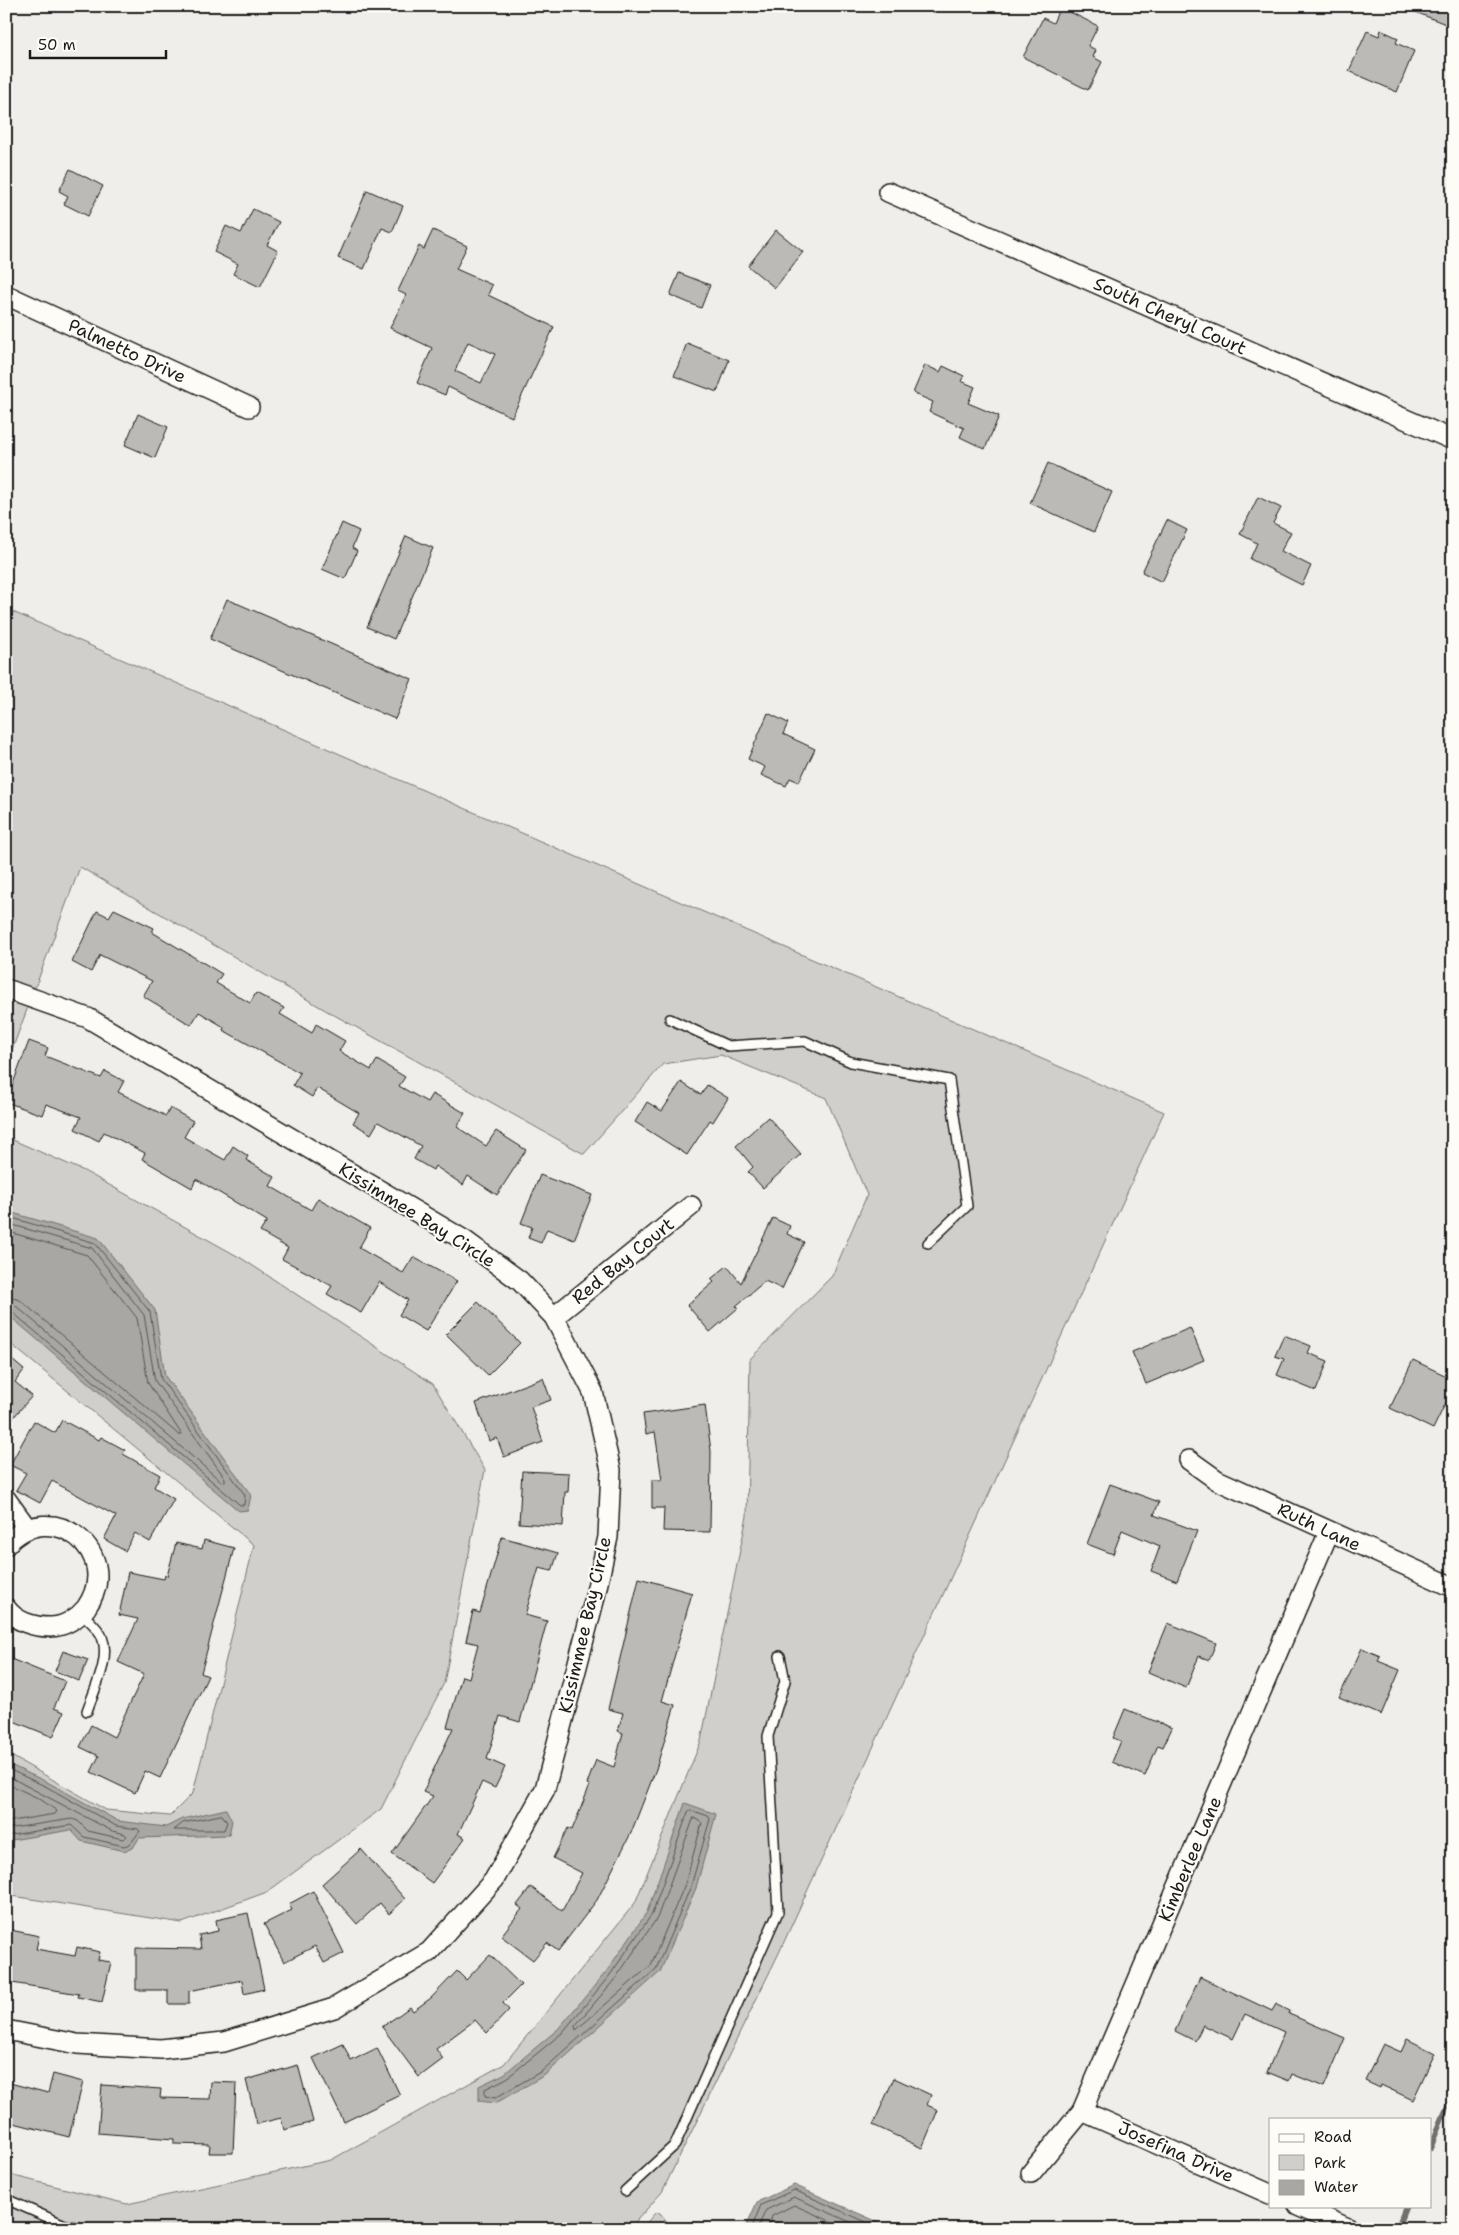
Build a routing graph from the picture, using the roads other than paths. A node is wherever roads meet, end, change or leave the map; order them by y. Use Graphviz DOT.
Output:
graph roads {
  1 [pos="888,192"];
  2 [pos="6,294"];
  3 [pos="248,407"];
  4 [pos="1453,440"];
  5 [pos="6,990"];
  6 [pos="670,1019"];
  7 [pos="691,1206"];
  8 [pos="928,1243"];
  9 [pos="554,1317"];
  10 [pos="1189,1460"];
  11 [pos="6,1499"];
  12 [pos="27,1528"];
  13 [pos="1329,1532"];
  14 [pos="6,1545"];
  15 [pos="1453,1587"];
  16 [pos="6,1608"];
  17 [pos="82,1613"];
  18 [pos="780,1656"];
  19 [pos="87,1711"];
  20 [pos="6,2030"];
  21 [pos="1082,2111"];
  22 [pos="1031,2173"];
  23 [pos="625,2191"];
  24 [pos="1269,2194"];
  25 [pos="6,2199"];
  26 [pos="1303,2208"];
  27 [pos="86,2229"];
  28 [pos="1350,2229"];
  1 -- 4 [label="street, South Cheryl Court"];
  2 -- 3 [label="street, Palmetto Drive"];
  5 -- 9 [label="street, Kissimmee Bay Circle"];
  6 -- 8 [label="lane"];
  7 -- 9 [label="street, Red Bay Court"];
  9 -- 20 [label="street, Kissimmee Bay Circle"];
  10 -- 13 [label="street, Ruth Lane"];
  11 -- 12 [label="street"];
  12 -- 14 [label="street"];
  12 -- 17 [label="street"];
  13 -- 15 [label="street, Ruth Lane"];
  13 -- 21 [label="street, Kimberlee Lane"];
  16 -- 17 [label="street"];
  17 -- 19 [label="lane"];
  18 -- 23 [label="lane"];
  21 -- 22 [label="street, Kimberlee Lane"];
  21 -- 24 [label="street, Josefina Drive"];
  25 -- 27 [label="lane"];
  26 -- 28 [label="street"];
}
